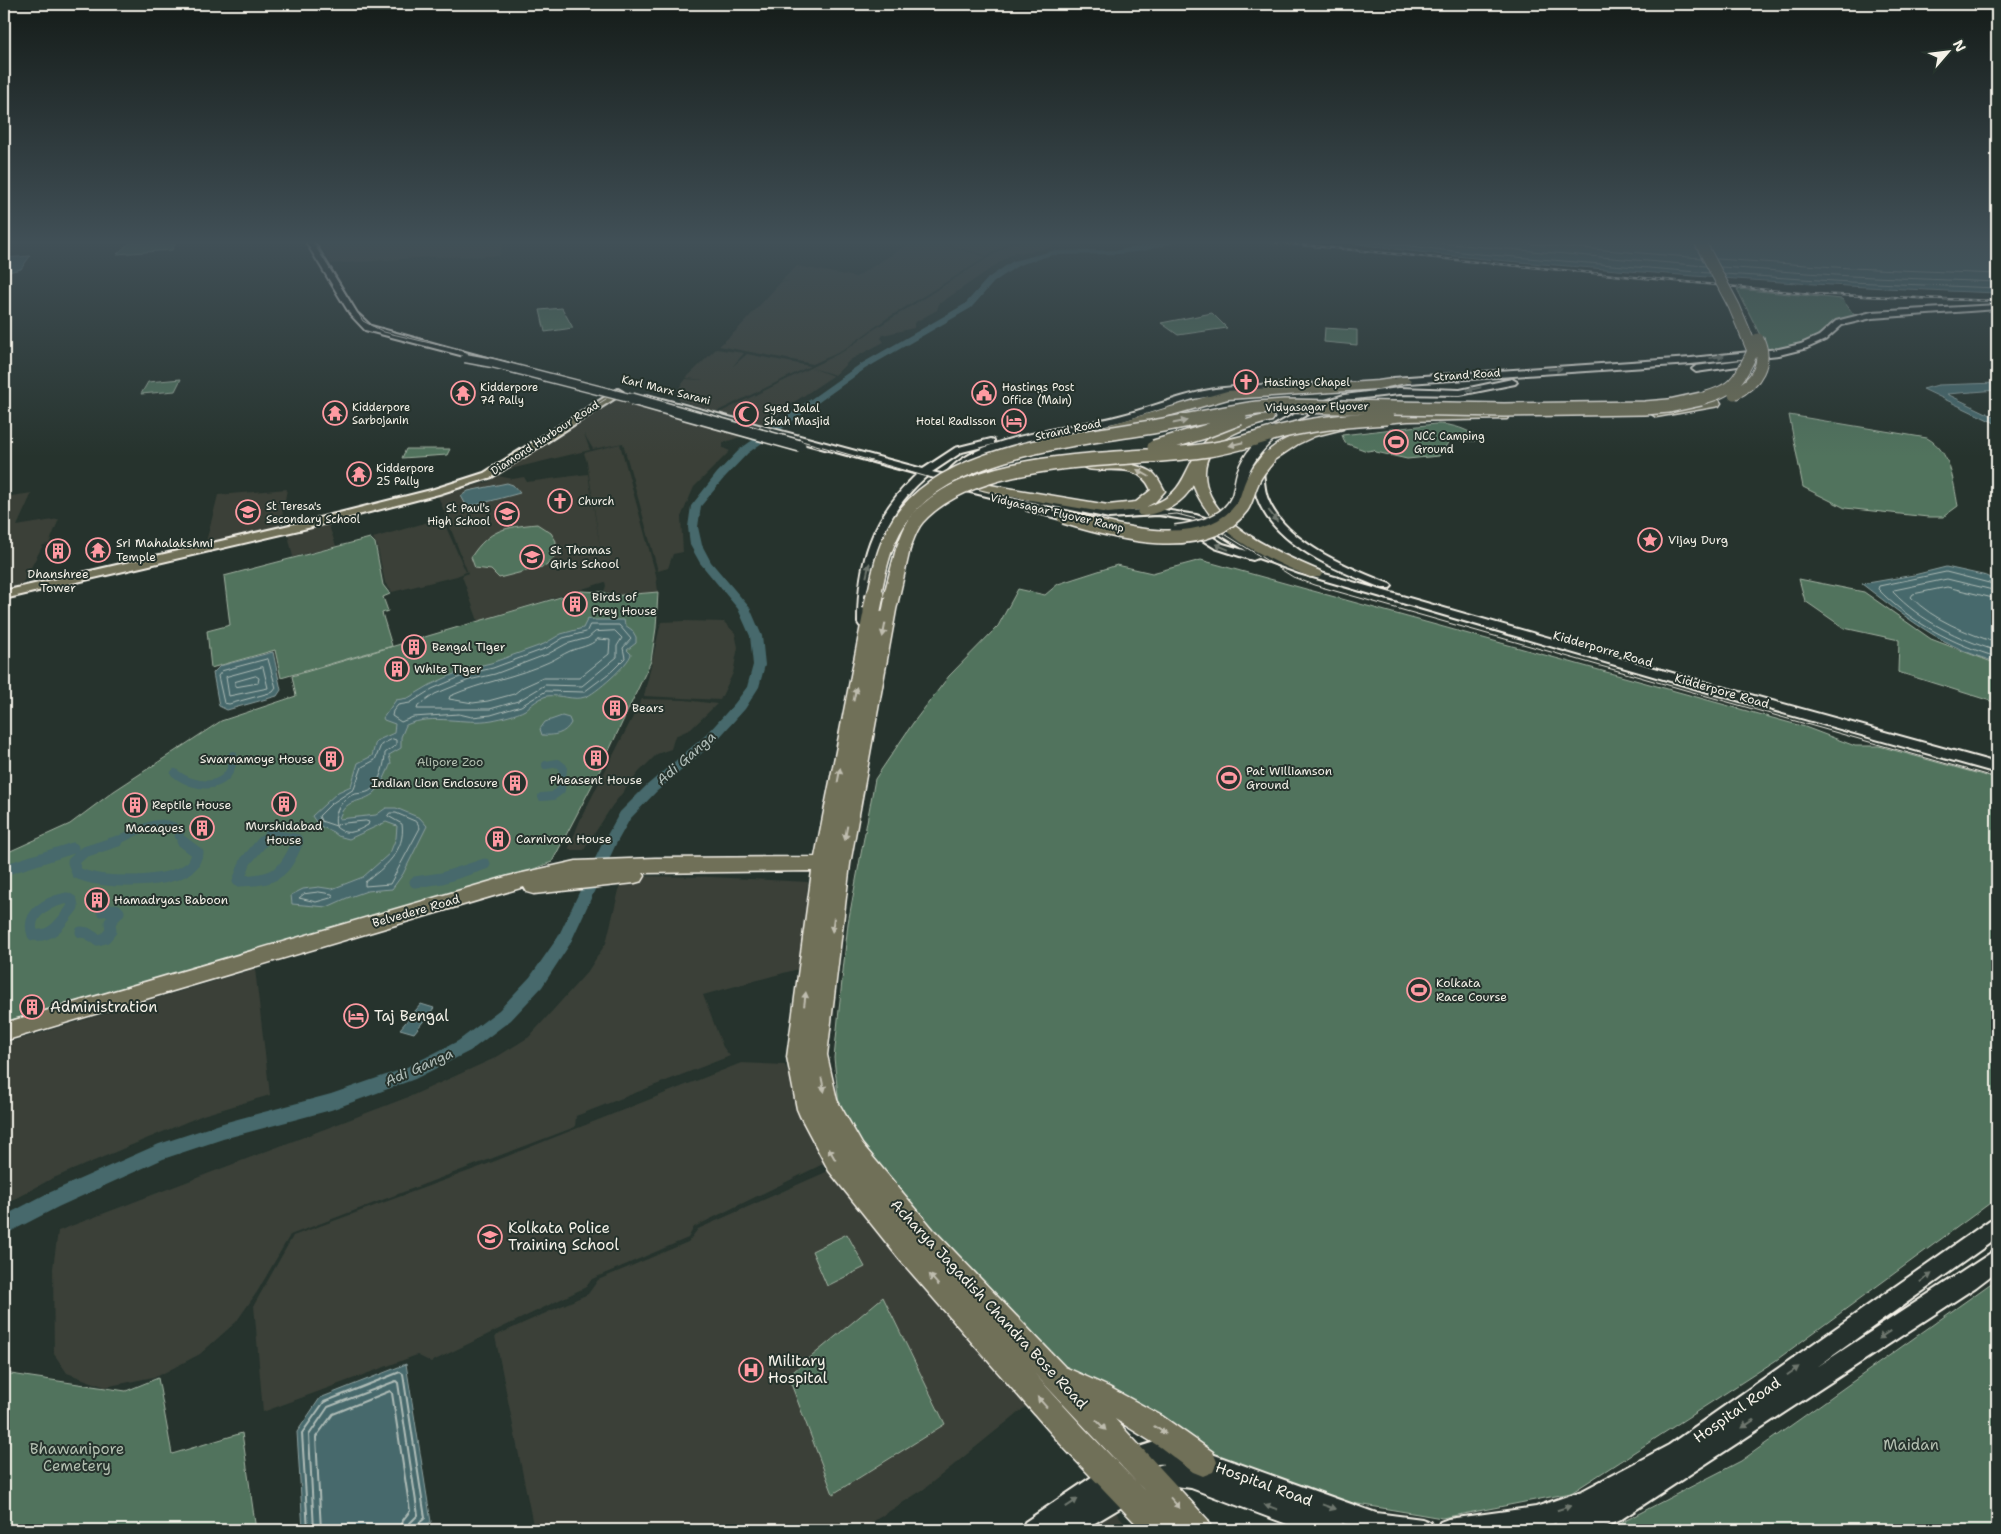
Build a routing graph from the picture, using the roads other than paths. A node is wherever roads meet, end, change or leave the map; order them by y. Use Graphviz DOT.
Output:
graph roads {
  1 [pos="349,314"];
  2 [pos="354,314"];
  3 [pos="1737,314"];
  4 [pos="1745,314"];
  5 [pos="1901,314"];
  6 [pos="1934,314"];
  7 [pos="382,335"];
  8 [pos="1656,363"];
  9 [pos="1531,371"];
  10 [pos="1662,372"];
  11 [pos="1490,374"];
  12 [pos="1435,377"];
  13 [pos="1406,380"];
  14 [pos="1538,380"];
  15 [pos="1498,383"];
  16 [pos="610,390"];
  17 [pos="1376,393"];
  18 [pos="1455,393"];
  19 [pos="1428,408"];
  20 [pos="1387,418"];
  21 [pos="1037,436"];
  22 [pos="797,443"];
  23 [pos="1051,444"];
  24 [pos="951,454"];
  25 [pos="1200,460"];
  26 [pos="964,462"];
  27 [pos="1061,465"];
  28 [pos="1258,470"];
  29 [pos="922,475"];
  30 [pos="940,477"];
  31 [pos="958,482"];
  32 [pos="987,493"];
  33 [pos="1144,512"];
  34 [pos="1170,516"];
  35 [pos="1064,517"];
  36 [pos="1309,572"];
  37 [pos="4,590"];
  38 [pos="4,595"];
  39 [pos="880,610"];
  40 [pos="871,656"];
  41 [pos="1997,760"];
  42 [pos="1997,768"];
  43 [pos="831,870"];
  44 [pos="571,876"];
  45 [pos="4,1032"];
  46 [pos="4,1043"];
  47 [pos="1997,1227"];
  48 [pos="916,1244"];
  49 [pos="1997,1259"];
  50 [pos="1054,1376"];
  51 [pos="1203,1462"];
  52 [pos="1130,1476"];
  53 [pos="1606,1521"];
  54 [pos="1033,1530"];
  55 [pos="1062,1530"];
  56 [pos="1162,1530"];
  57 [pos="1198,1530"];
  58 [pos="1333,1530"];
  59 [pos="1422,1530"];
  60 [pos="1448,1530"];
  61 [pos="1564,1530"];
  1 -- 7 [label="main road, Karl Marx Sarani"];
  2 -- 7 [label="main road"];
  3 -- 19 [label="highway, Vidyasagar Flyover, bridge"];
  4 -- 20 [label="highway, Vidyasagar Flyover, bridge"];
  8 -- 5 [label="main road, Strand Road, one-way"];
  6 -- 10 [label="main road, Strand Road"];
  7 -- 16 [label="main road, Karl Marx Sarani"];
  7 -- 22 [label="main road, bridge"];
  9 -- 8 [label="main road, Strand Road, one-way"];
  8 -- 10 [label="main road"];
  9 -- 11 [label="main road, Strand Road"];
  9 -- 14 [label="main road"];
  10 -- 14 [label="main road, Strand Road"];
  11 -- 12 [label="main road, Strand Road"];
  11 -- 15 [label="main road"];
  12 -- 13 [label="main road, Strand Road"];
  12 -- 18 [label="main road"];
  13 -- 21 [label="main road, Strand Road"];
  13 -- 23 [label="highway, bridge"];
  14 -- 15 [label="main road, Strand Road"];
  15 -- 18 [label="main road, Strand Road, one-way"];
  16 -- 22 [label="main road, Karl Marx Sarani"];
  16 -- 37 [label="main road, Diamond Harbour Road"];
  16 -- 38 [label="main road, Diamond Harbour Road"];
  17 -- 18 [label="main road, Strand Road"];
  17 -- 35 [label="main road, Vidyasagar Flyover Ramp, bridge"];
  17 -- 39 [label="highway, bridge"];
  23 -- 19 [label="highway, Vidyasagar Flyover, one-way, bridge"];
  19 -- 25 [label="highway, bridge"];
  20 -- 27 [label="highway, Vidyasagar Flyover, one-way, bridge"];
  20 -- 28 [label="highway, bridge"];
  21 -- 24 [label="main road"];
  21 -- 26 [label="main road, Strand Road"];
  22 -- 29 [label="main road, Karl Marx Sarani"];
  23 -- 39 [label="highway, Vidyasagar Flyover, bridge"];
  24 -- 26 [label="main road"];
  24 -- 29 [label="main road"];
  25 -- 33 [label="highway"];
  25 -- 36 [label="highway"];
  26 -- 31 [label="main road"];
  32 -- 27 [label="highway, one-way, bridge"];
  27 -- 39 [label="highway, Vidyasagar Flyover, bridge"];
  28 -- 35 [label="highway, bridge"];
  28 -- 41 [label="main road, Kidderporre Road, one-way"];
  29 -- 30 [label="main road, Karl Marx Sarani"];
  29 -- 32 [label="main road, Vidyasagar Flyover Ramp"];
  29 -- 34 [label="main road, Kidderpore Road"];
  40 -- 29 [label="main road, one-way"];
  30 -- 31 [label="main road, Kidderpore Road"];
  31 -- 32 [label="main road, Kidderpore Road"];
  32 -- 33 [label="main road, Kidderpore Road"];
  32 -- 35 [label="main road, Vidyasagar Flyover Ramp"];
  33 -- 34 [label="main road, Kidderpore Road"];
  34 -- 36 [label="main road, Kidderpore Road"];
  36 -- 42 [label="main road, Kidderpore Road"];
  39 -- 40 [label="highway, Vidyasagar Flyover"];
  40 -- 43 [label="highway, Acharya Jagadish Chandra Bose Road"];
  43 -- 44 [label="highway, Belvedere Road"];
  43 -- 48 [label="highway, Acharya Jagadish Chandra Bose Road"];
  44 -- 45 [label="highway, Belvedere Road"];
  44 -- 46 [label="highway, Belvedere Road"];
  60 -- 47 [label="main road, Hospital Road, one-way"];
  48 -- 50 [label="highway, Acharya Jagadish Chandra Bose Road"];
  52 -- 48 [label="highway, Acharya Jagadish Chandra Bose Road, one-way"];
  49 -- 53 [label="main road, Hospital Road, one-way"];
  50 -- 51 [label="highway, one-way"];
  50 -- 52 [label="highway, Acharya Jagadish Chandra Bose Road, one-way"];
  51 -- 52 [label="main road, Hospital Road"];
  51 -- 59 [label="main road, Hospital Road, one-way"];
  54 -- 52 [label="main road, one-way"];
  52 -- 55 [label="main road, Hospital Road"];
  52 -- 56 [label="highway, Acharya Jagadish Chandra Bose Road"];
  52 -- 57 [label="highway, Acharya Jagadish Chandra Bose Road, one-way"];
  58 -- 52 [label="main road, Hospital Road, one-way"];
  53 -- 61 [label="main road, Hospital Road"];
}
